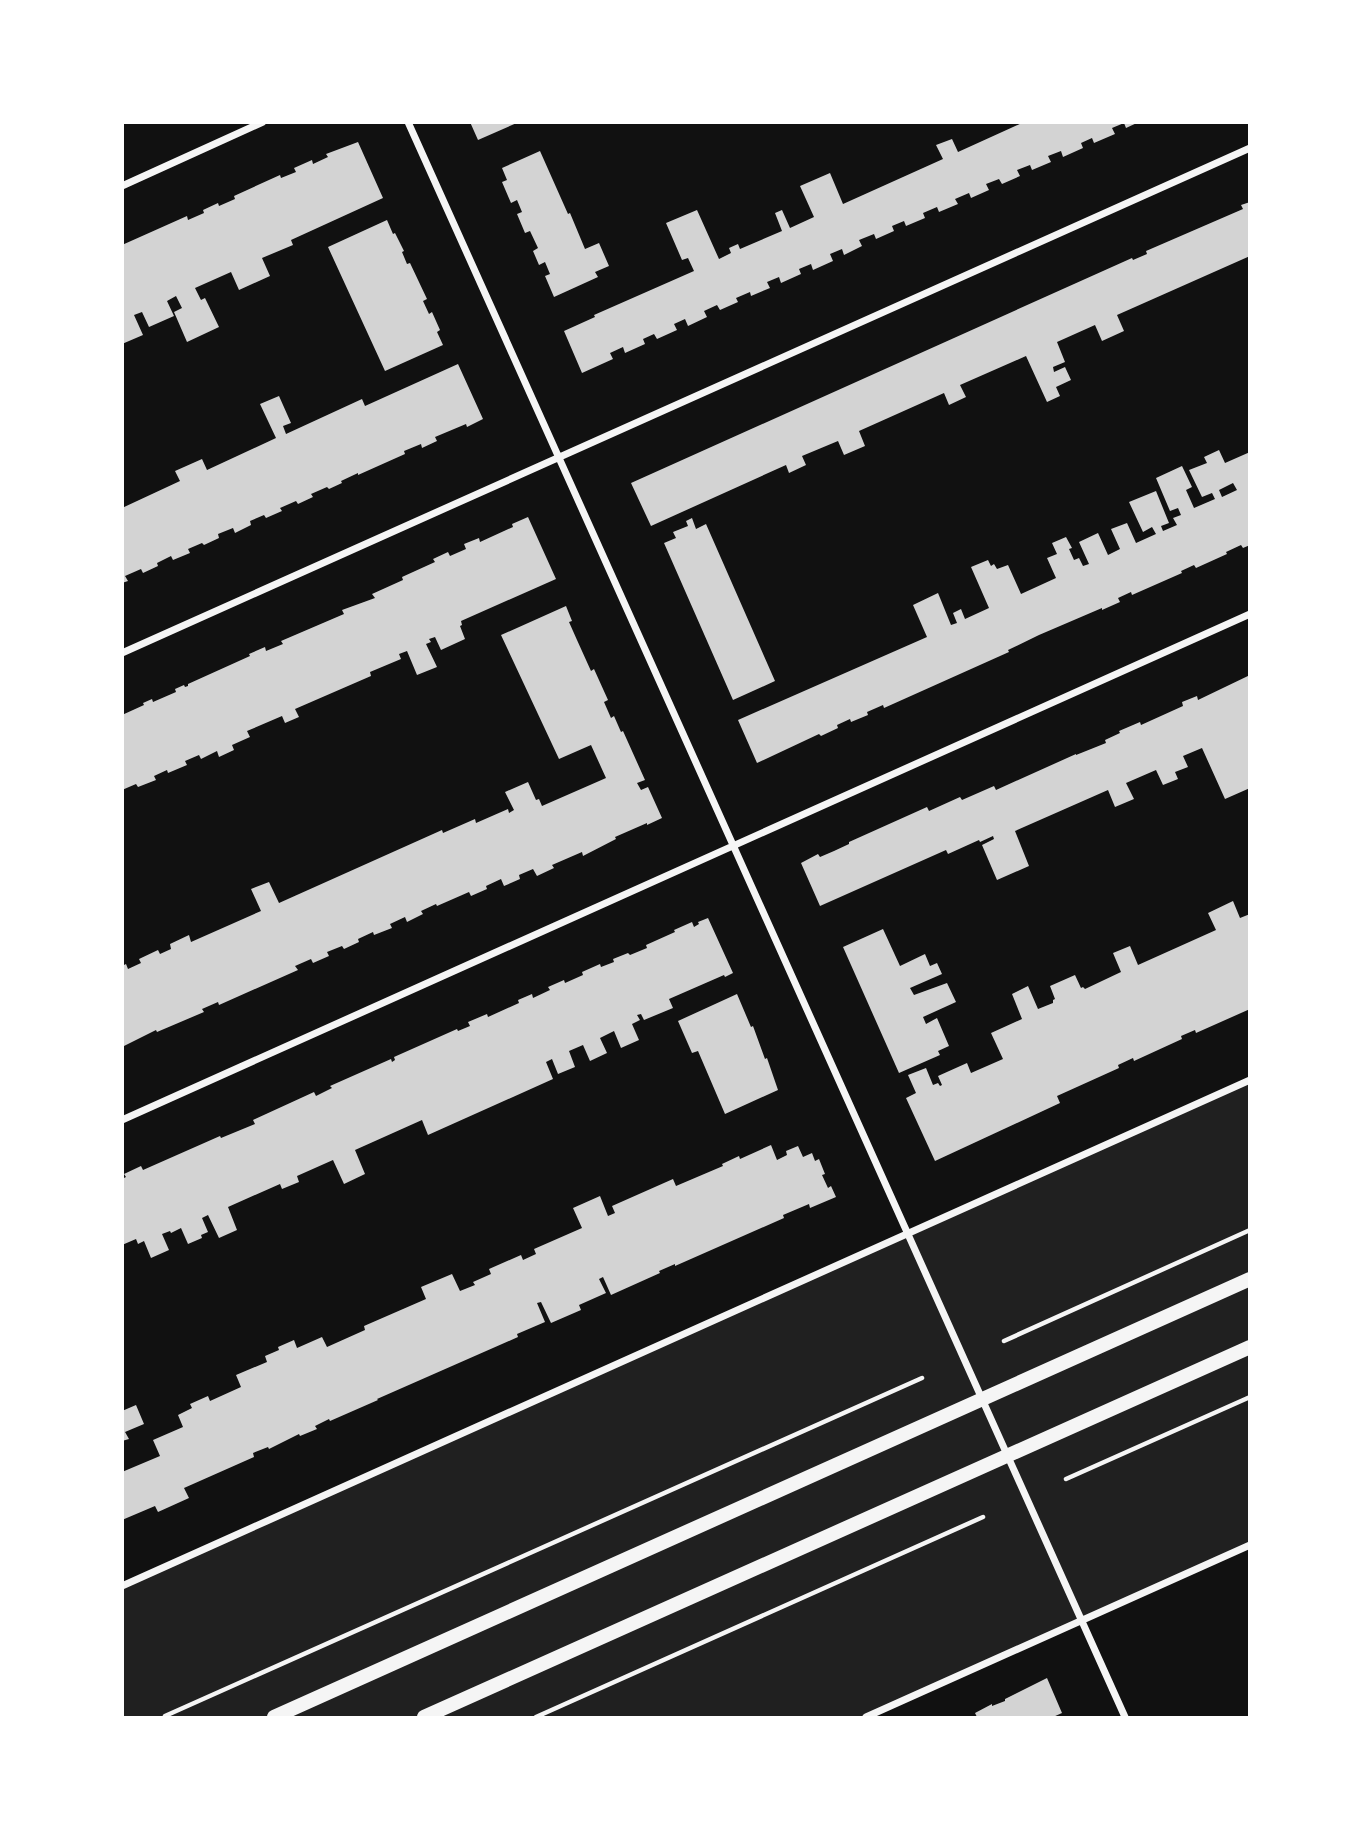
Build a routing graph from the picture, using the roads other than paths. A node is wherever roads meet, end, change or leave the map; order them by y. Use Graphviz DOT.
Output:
graph roads {
  1 [pos="263,122"];
  2 [pos="408,122"];
  3 [pos="1250,148"];
  4 [pos="122,186"];
  5 [pos="559,457"];
  6 [pos="1250,614"];
  7 [pos="122,653"];
  8 [pos="733,846"];
  9 [pos="1250,1080"];
  10 [pos="122,1120"];
  11 [pos="907,1234"];
  12 [pos="1250,1279"];
  13 [pos="1250,1346"];
  14 [pos="982,1400"];
  15 [pos="1007,1456"];
  16 [pos="1250,1545"];
  17 [pos="122,1586"];
  18 [pos="1081,1621"];
  19 [pos="274,1717"];
  20 [pos="424,1717"];
  21 [pos="866,1717"];
  22 [pos="1125,1717"];
  1 -- 4 [label="street"];
  2 -- 5 [label="street"];
  3 -- 5 [label="street"];
  5 -- 7 [label="street"];
  5 -- 8 [label="street"];
  6 -- 8 [label="street"];
  8 -- 10 [label="street"];
  8 -- 11 [label="street"];
  9 -- 11 [label="street"];
  11 -- 14 [label="street"];
  11 -- 17 [label="street"];
  12 -- 14 [label="main road"];
  13 -- 15 [label="main road"];
  14 -- 15 [label="street"];
  14 -- 19 [label="main road"];
  15 -- 18 [label="street"];
  15 -- 20 [label="main road"];
  16 -- 18 [label="street"];
  18 -- 21 [label="street"];
  18 -- 22 [label="street"];
}
